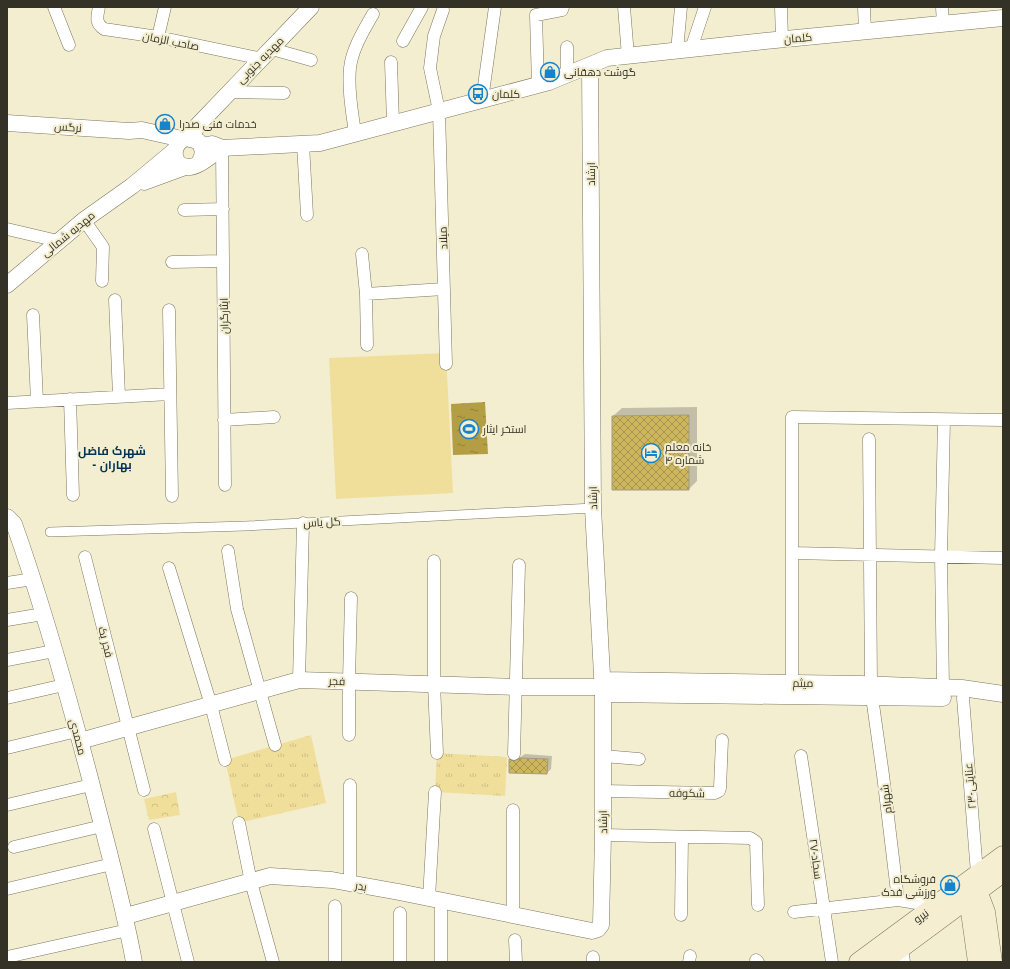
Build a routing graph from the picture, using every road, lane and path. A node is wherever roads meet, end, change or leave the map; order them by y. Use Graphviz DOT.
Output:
graph roads {
  1 [pos="54,7"];
  2 [pos="99,7"];
  3 [pos="165,7"];
  4 [pos="311,7"];
  5 [pos="422,7"];
  6 [pos="495,7"];
  7 [pos="562,7"];
  8 [pos="624,7"];
  9 [pos="681,7"];
  10 [pos="705,7"];
  11 [pos="781,7"];
  12 [pos="864,7"];
  13 [pos="942,7"];
  14 [pos="443,10"];
  15 [pos="373,14"];
  16 [pos="1003,18"];
  17 [pos="943,24"];
  18 [pos="865,32"];
  19 [pos="158,37"];
  20 [pos="782,39"];
  21 [pos="403,40"];
  22 [pos="69,45"];
  23 [pos="567,47"];
  24 [pos="684,50"];
  25 [pos="268,54"];
  26 [pos="628,56"];
  27 [pos="311,60"];
  28 [pos="391,62"];
  29 [pos="590,65"];
  30 [pos="567,75"];
  31 [pos="538,85"];
  32 [pos="229,92"];
  33 [pos="284,93"];
  34 [pos="482,100"];
  35 [pos="439,111"];
  36 [pos="7,123"];
  37 [pos="393,124"];
  38 [pos="355,134"];
  39 [pos="187,144"];
  40 [pos="303,144"];
  41 [pos="222,148"];
  42 [pos="192,164"];
  43 [pos="132,186"];
  44 [pos="223,209"];
  45 [pos="184,210"];
  46 [pos="307,215"];
  47 [pos="84,220"];
  48 [pos="7,229"];
  49 [pos="58,241"];
  50 [pos="362,254"];
  51 [pos="223,261"];
  52 [pos="172,262"];
  53 [pos="102,281"];
  54 [pos="7,285"];
  55 [pos="444,289"];
  56 [pos="366,294"];
  57 [pos="115,300"];
  58 [pos="169,310"];
  59 [pos="33,315"];
  60 [pos="367,345"];
  61 [pos="446,364"];
  62 [pos="170,394"];
  63 [pos="120,396"];
  64 [pos="70,399"];
  65 [pos="37,401"];
  66 [pos="7,403"];
  67 [pos="274,417"];
  68 [pos="224,420"];
  69 [pos="944,420"];
  70 [pos="1003,420"];
  71 [pos="869,439"];
  72 [pos="226,485"];
  73 [pos="73,495"];
  74 [pos="172,496"];
  75 [pos="593,508"];
  76 [pos="9,522"];
  77 [pos="304,523"];
  78 [pos="50,532"];
  79 [pos="228,551"];
  80 [pos="793,554"];
  81 [pos="869,555"];
  82 [pos="941,556"];
  83 [pos="84,557"];
  84 [pos="1003,558"];
  85 [pos="434,561"];
  86 [pos="519,565"];
  87 [pos="169,568"];
  88 [pos="34,579"];
  89 [pos="7,583"];
  90 [pos="352,598"];
  91 [pos="43,614"];
  92 [pos="7,620"];
  93 [pos="54,651"];
  94 [pos="7,660"];
  95 [pos="299,680"];
  96 [pos="349,681"];
  97 [pos="792,683"];
  98 [pos="434,684"];
  99 [pos="64,685"];
  100 [pos="516,687"];
  101 [pos="603,687"];
  102 [pos="619,687"];
  103 [pos="943,688"];
  104 [pos="871,691"];
  105 [pos="260,692"];
  106 [pos="1003,694"];
  107 [pos="7,698"];
  108 [pos="963,698"];
  109 [pos="1003,704"];
  110 [pos="211,705"];
  111 [pos="127,727"];
  112 [pos="349,735"];
  113 [pos="78,736"];
  114 [pos="722,740"];
  115 [pos="275,744"];
  116 [pos="7,748"];
  117 [pos="437,753"];
  118 [pos="514,754"];
  119 [pos="603,756"];
  120 [pos="801,756"];
  121 [pos="639,759"];
  122 [pos="225,760"];
  123 [pos="91,785"];
  124 [pos="350,785"];
  125 [pos="144,790"];
  126 [pos="603,791"];
  127 [pos="436,792"];
  128 [pos="7,805"];
  129 [pos="512,810"];
  130 [pos="239,823"];
  131 [pos="102,826"];
  132 [pos="154,829"];
  133 [pos="603,835"];
  134 [pos="682,837"];
  135 [pos="14,848"];
  136 [pos="1003,855"];
  137 [pos="112,864"];
  138 [pos="977,873"];
  139 [pos="1003,873"];
  140 [pos="251,882"];
  141 [pos="350,884"];
  142 [pos="7,889"];
  143 [pos="978,891"];
  144 [pos="435,899"];
  145 [pos="898,900"];
  146 [pos="172,903"];
  147 [pos="758,905"];
  148 [pos="335,906"];
  149 [pos="823,910"];
  150 [pos="794,912"];
  151 [pos="938,912"];
  152 [pos="978,912"];
  153 [pos="400,913"];
  154 [pos="513,914"];
  155 [pos="681,915"];
  156 [pos="127,923"];
  157 [pos="598,929"];
  158 [pos="973,933"];
  159 [pos="515,940"];
  160 [pos="903,956"];
  161 [pos="7,957"];
  162 [pos="134,962"];
  163 [pos="188,962"];
  164 [pos="273,962"];
  165 [pos="335,962"];
  166 [pos="400,962"];
  167 [pos="442,962"];
  168 [pos="516,962"];
  169 [pos="832,962"];
  170 [pos="858,962"];
  171 [pos="883,962"];
  172 [pos="977,962"];
  173 [pos="993,962"];
  1 -- 22 [label="street"];
  2 -- 19 [label="street, صاحب الزمان"];
  3 -- 19 [label="street"];
  4 -- 25 [label="street, مهدیه جنوبی"];
  5 -- 21 [label="street"];
  6 -- 34 [label="street"];
  7 -- 31 [label="street"];
  8 -- 26 [label="street"];
  9 -- 24 [label="street"];
  10 -- 24 [label="street"];
  11 -- 20 [label="street"];
  12 -- 18 [label="street"];
  13 -- 17 [label="street"];
  14 -- 35 [label="street, میلاد"];
  15 -- 38 [label="street"];
  16 -- 17 [label="street, کلمان"];
  17 -- 18 [label="street, کلمان"];
  18 -- 20 [label="street, کلمان"];
  19 -- 25 [label="street, صاحب الزمان"];
  20 -- 24 [label="street, کلمان"];
  23 -- 30 [label="street"];
  24 -- 26 [label="street, کلمان"];
  25 -- 27 [label="street, صاحب الزمان"];
  25 -- 32 [label="street, مهدیه جنوبی"];
  26 -- 29 [label="street, کلمان"];
  28 -- 37 [label="street"];
  29 -- 30 [label="street, کلمان"];
  29 -- 75 [label="street, ارشاد"];
  30 -- 31 [label="street, کلمان"];
  31 -- 34 [label="street, کلمان"];
  32 -- 33 [label="street"];
  32 -- 39 [label="street, مهدیه جنوبی"];
  34 -- 35 [label="street, کلمان"];
  35 -- 37 [label="street, کلمان"];
  35 -- 55 [label="street, میلاد"];
  36 -- 39 [label="street, نرگس"];
  37 -- 38 [label="street, کلمان"];
  38 -- 40 [label="street, کلمان"];
  39 -- 41 [label="street, کلمان"];
  39 -- 42 [label="street"];
  39 -- 42 [label="street"];
  39 -- 43 [label="street, مهدیه شمالی"];
  40 -- 41 [label="street, کلمان"];
  40 -- 46 [label="street"];
  41 -- 42 [label="street, کلمان"];
  41 -- 44 [label="street, ایثارگران"];
  42 -- 43 [label="street, مهدیه شمالی"];
  43 -- 47 [label="street, مهدیه شمالی"];
  44 -- 45 [label="street"];
  44 -- 51 [label="street, ایثارگران"];
  47 -- 49 [label="street, مهدیه شمالی"];
  47 -- 53 [label="street"];
  48 -- 49 [label="street"];
  49 -- 54 [label="street, مهدیه شمالی"];
  50 -- 56 [label="street"];
  51 -- 52 [label="street"];
  51 -- 68 [label="street, ایثارگران"];
  55 -- 56 [label="street"];
  55 -- 61 [label="street, میلاد"];
  56 -- 60 [label="street"];
  57 -- 63 [label="street"];
  58 -- 62 [label="street"];
  59 -- 65 [label="street"];
  62 -- 63 [label="street"];
  62 -- 74 [label="street"];
  63 -- 64 [label="street"];
  64 -- 65 [label="street"];
  64 -- 73 [label="street"];
  65 -- 66 [label="street"];
  67 -- 68 [label="street"];
  68 -- 72 [label="street, ایثارگران"];
  69 -- 70 [label="street"];
  69 -- 80 [label="street"];
  69 -- 82 [label="street"];
  71 -- 81 [label="street, شهرام"];
  75 -- 77 [label="street, گل یاس"];
  75 -- 101 [label="street, ارشاد"];
  76 -- 88 [label="street, محمدی"];
  77 -- 78 [label="street, گل یاس"];
  77 -- 95 [label="street"];
  79 -- 105 [label="street"];
  80 -- 81 [label="street"];
  80 -- 97 [label="street"];
  81 -- 82 [label="street"];
  81 -- 104 [label="street, شهرام"];
  82 -- 84 [label="street"];
  82 -- 103 [label="street"];
  83 -- 111 [label="street, فجر یک"];
  85 -- 98 [label="street"];
  86 -- 100 [label="street"];
  87 -- 110 [label="street"];
  88 -- 89 [label="street"];
  88 -- 91 [label="street, محمدی"];
  90 -- 96 [label="street"];
  91 -- 92 [label="street"];
  91 -- 93 [label="street, محمدی"];
  93 -- 94 [label="street"];
  93 -- 99 [label="street, محمدی"];
  95 -- 96 [label="street, فجر"];
  95 -- 105 [label="street, فجر"];
  96 -- 98 [label="street, فجر"];
  96 -- 112 [label="street"];
  97 -- 102 [label="street, میثم"];
  97 -- 104 [label="street, میثم"];
  98 -- 100 [label="street, فجر"];
  98 -- 117 [label="street"];
  99 -- 107 [label="street"];
  99 -- 113 [label="street, محمدی"];
  100 -- 101 [label="street, فجر"];
  100 -- 118 [label="street"];
  101 -- 102 [label="street, میثم"];
  101 -- 119 [label="street, ارشاد"];
  102 -- 104 [label="street, میثم"];
  103 -- 104 [label="street, میثم"];
  103 -- 106 [label="street, میثم"];
  104 -- 108 [label="street, میثم"];
  104 -- 145 [label="street, شهرام"];
  105 -- 110 [label="street, فجر"];
  105 -- 115 [label="street"];
  108 -- 109 [label="street, میثم"];
  108 -- 138 [label="street, ۲۳-عنایتی"];
  110 -- 111 [label="street, فجر"];
  110 -- 122 [label="street"];
  111 -- 113 [label="street, فجر"];
  111 -- 125 [label="street, فجر یک"];
  113 -- 116 [label="street"];
  113 -- 123 [label="street, محمدی"];
  114 -- 126 [label="street, شکوفه"];
  119 -- 121 [label="street"];
  119 -- 126 [label="street, ارشاد"];
  120 -- 149 [label="street, ۲۷-سجاد"];
  123 -- 128 [label="street"];
  123 -- 131 [label="street, محمدی"];
  124 -- 141 [label="street"];
  126 -- 133 [label="street, ارشاد"];
  127 -- 144 [label="street"];
  129 -- 154 [label="street"];
  130 -- 140 [label="street"];
  131 -- 135 [label="street"];
  131 -- 137 [label="street, محمدی"];
  132 -- 146 [label="street"];
  133 -- 134 [label="street"];
  133 -- 157 [label="street, ارشاد"];
  134 -- 147 [label="street"];
  134 -- 155 [label="street"];
  136 -- 138 [label="main road, نیرو"];
  137 -- 142 [label="street"];
  137 -- 156 [label="street, محمدی"];
  138 -- 143 [label="main road"];
  138 -- 151 [label="main road, نیرو"];
  139 -- 143 [label="main road, نیرو"];
  140 -- 141 [label="street, بدر"];
  140 -- 146 [label="street, بدر"];
  140 -- 164 [label="street"];
  141 -- 144 [label="street, بدر"];
  143 -- 151 [label="main road, نیرو"];
  143 -- 152 [label="main road"];
  144 -- 154 [label="street, بدر"];
  144 -- 167 [label="street"];
  145 -- 149 [label="street"];
  145 -- 151 [label="street"];
  146 -- 156 [label="street, بدر"];
  146 -- 163 [label="street"];
  148 -- 165 [label="street"];
  149 -- 150 [label="street"];
  149 -- 169 [label="street, ۲۷-سجاد"];
  151 -- 158 [label="main road"];
  151 -- 160 [label="main road, نیرو"];
  151 -- 170 [label="main road, نیرو"];
  152 -- 158 [label="main road"];
  152 -- 173 [label="main road"];
  153 -- 166 [label="street"];
  154 -- 157 [label="street, بدر"];
  156 -- 161 [label="street"];
  156 -- 162 [label="street, محمدی"];
  158 -- 172 [label="main road"];
  159 -- 168 [label="street"];
  160 -- 171 [label="main road, نیرو"];
}
